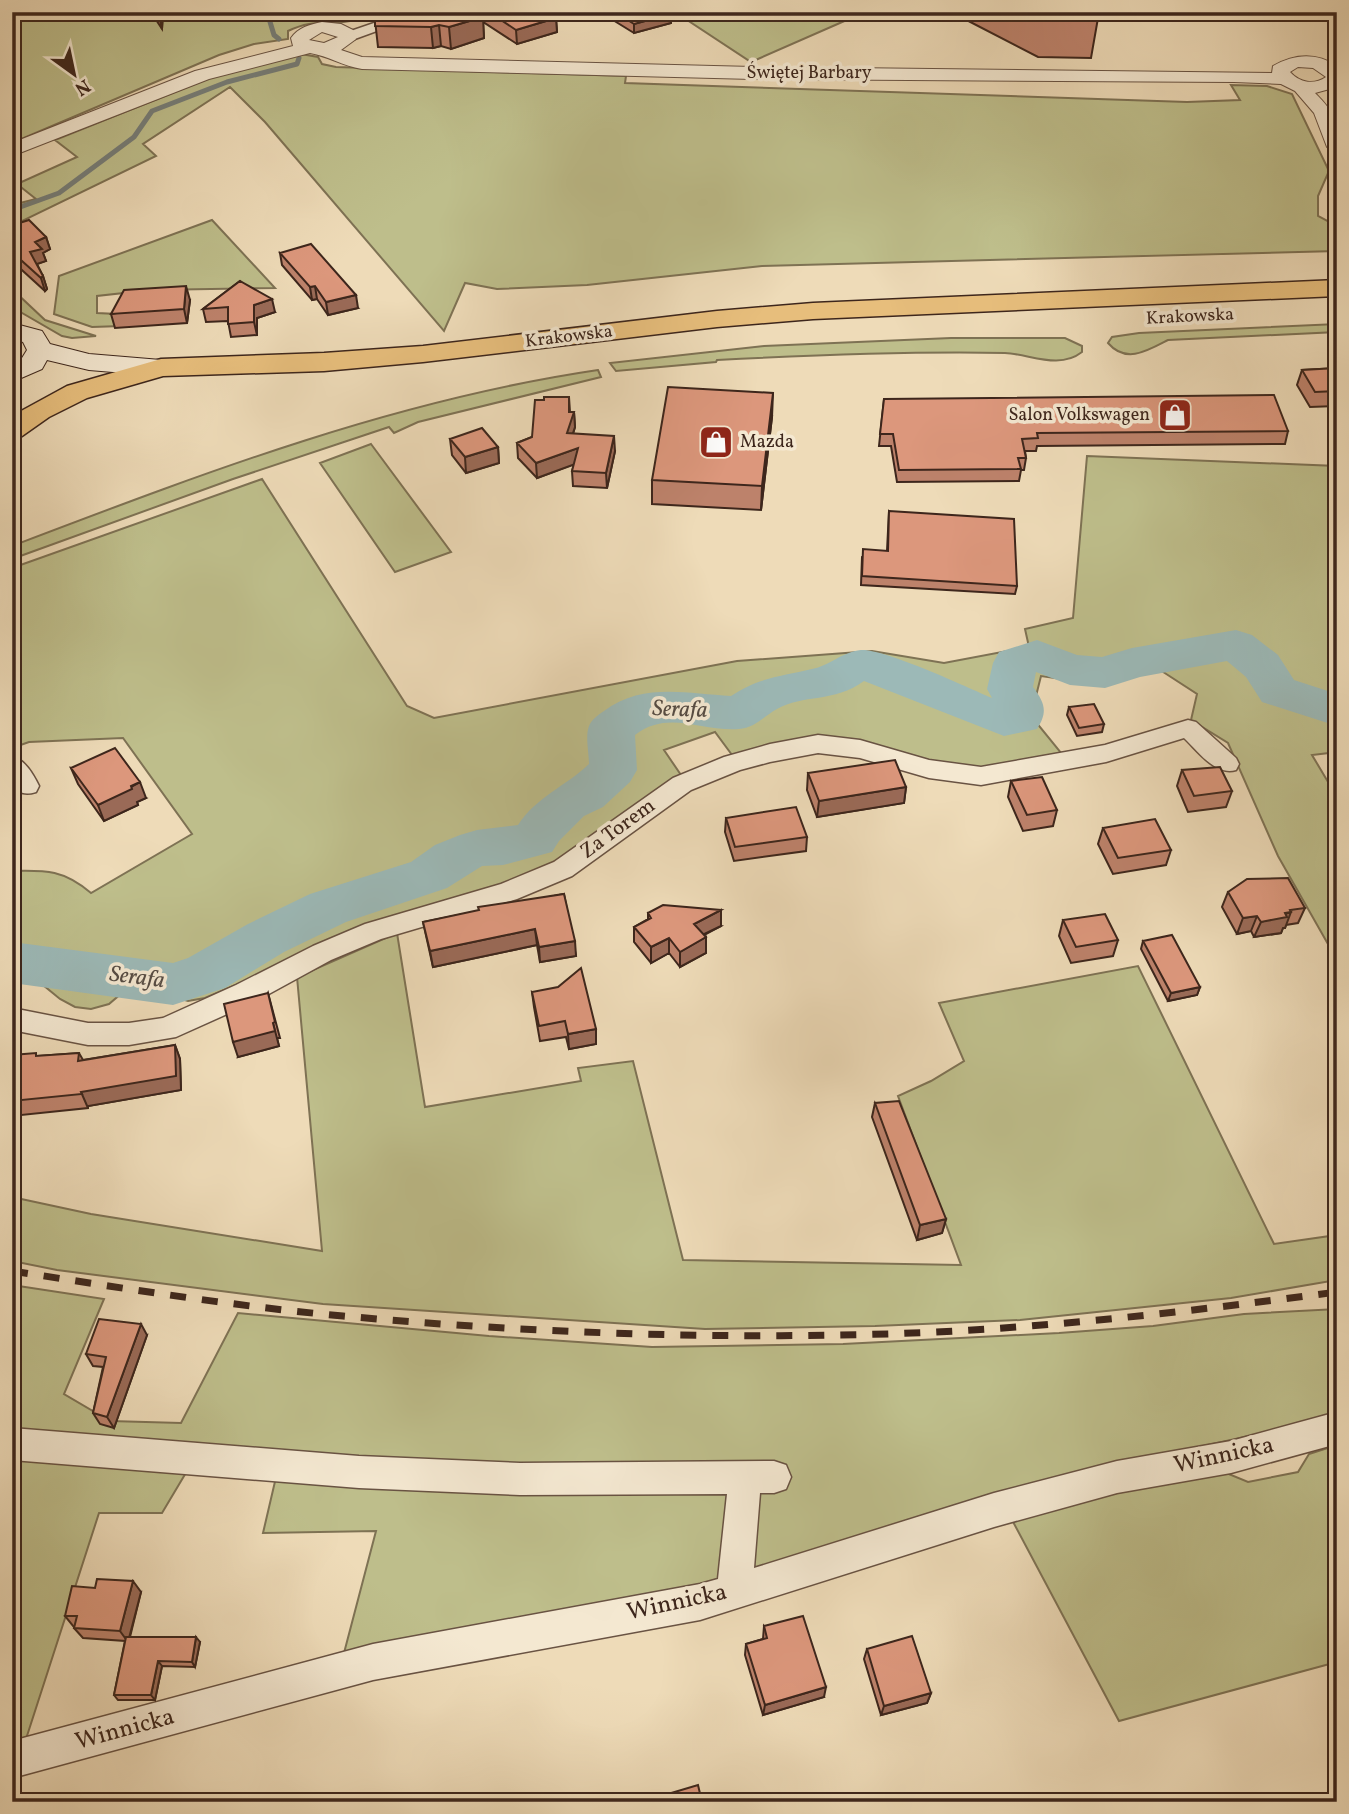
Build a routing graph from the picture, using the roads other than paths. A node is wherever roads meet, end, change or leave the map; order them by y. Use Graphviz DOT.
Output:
graph roads {
  1 [pos="422,12"];
  2 [pos="389,16"];
  3 [pos="344,36"];
  4 [pos="311,45"];
  5 [pos="385,64"];
  6 [pos="1288,78"];
  7 [pos="1326,86"];
  8 [pos="1323,111"];
  9 [pos="1337,147"];
  10 [pos="12,150"];
  11 [pos="1337,288"];
  12 [pos="1049,301"];
  13 [pos="1337,310"];
  14 [pos="13,330"];
  15 [pos="26,364"];
  16 [pos="161,368"];
  17 [pos="12,430"];
  18 [pos="1227,764"];
  19 [pos="12,765"];
  20 [pos="27,786"];
  21 [pos="12,1019"];
  22 [pos="1337,1428"];
  23 [pos="12,1444"];
  24 [pos="734,1591"];
  25 [pos="12,1760"];
  1 -- 2 [label="street"];
  2 -- 3 [label="street"];
  3 -- 4 [label="street"];
  3 -- 5 [label="street, Świętej Barbary"];
  4 -- 5 [label="street, Świętej Barbary"];
  4 -- 10 [label="street"];
  5 -- 6 [label="street, Świętej Barbary"];
  6 -- 7 [label="street"];
  6 -- 7 [label="street"];
  6 -- 8 [label="street"];
  7 -- 8 [label="street"];
  8 -- 9 [label="street"];
  11 -- 12 [label="main road, Krakowska"];
  12 -- 13 [label="main road, Krakowska"];
  12 -- 16 [label="main road, Krakowska"];
  14 -- 15 [label="main road"];
  15 -- 16 [label="main road, Krakowska"];
  16 -- 17 [label="main road"];
  18 -- 21 [label="street, Za Torem"];
  19 -- 20 [label="street"];
  22 -- 24 [label="street, Winnicka"];
  23 -- 24 [label="street"];
  24 -- 25 [label="street, Winnicka"];
}
